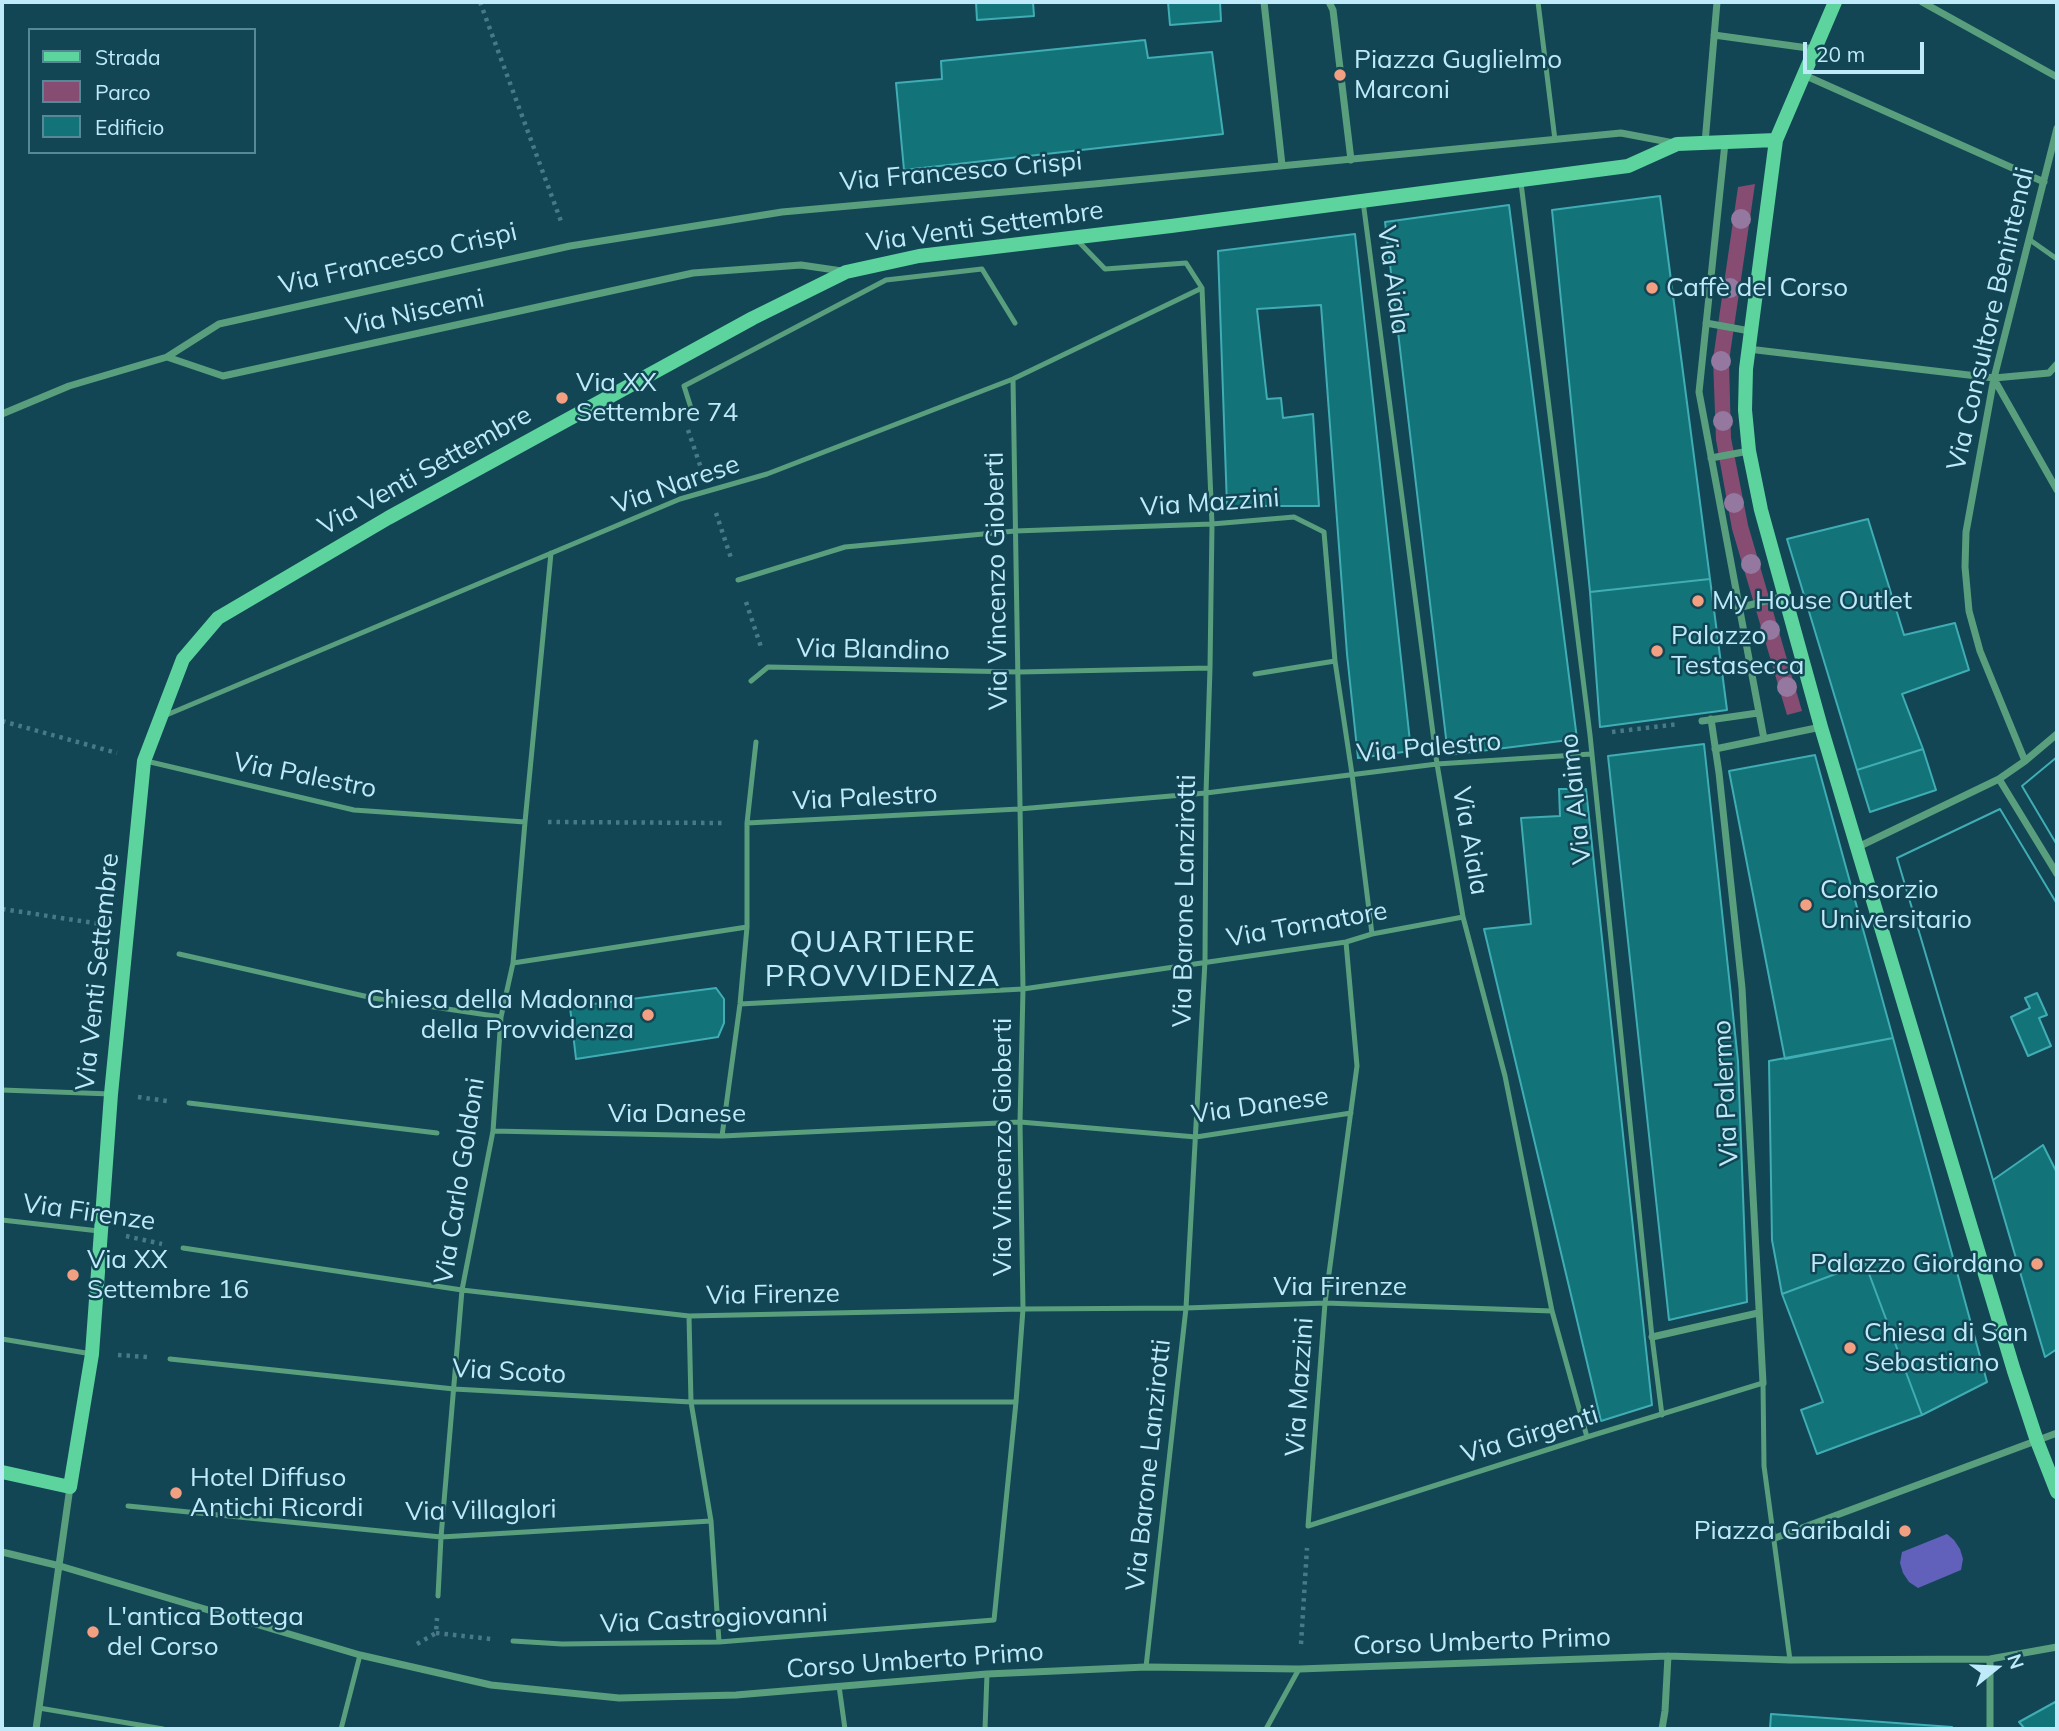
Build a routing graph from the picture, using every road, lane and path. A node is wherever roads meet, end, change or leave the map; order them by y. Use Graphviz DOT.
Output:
graph roads {
  1 [pos="480,2"];
  2 [pos="1264,2"];
  3 [pos="1329,2"];
  4 [pos="1337,2"];
  5 [pos="1538,2"];
  6 [pos="1717,2"];
  7 [pos="1835,2"];
  8 [pos="1922,2"];
  9 [pos="1333,10"];
  10 [pos="1714,35"];
  11 [pos="1815,49"];
  12 [pos="1804,75"];
  13 [pos="2057,77"];
  14 [pos="2057,128"];
  15 [pos="1555,140"];
  16 [pos="1776,140"];
  17 [pos="1705,143"];
  18 [pos="1725,143"];
  19 [pos="1677,144"];
  20 [pos="2050,157"];
  21 [pos="1351,160"];
  22 [pos="2057,164"];
  23 [pos="1282,165"];
  24 [pos="1520,180"];
  25 [pos="2044,182"];
  26 [pos="1363,201"];
  27 [pos="1074,238"];
  28 [pos="2030,240"];
  29 [pos="570,246"];
  30 [pos="2057,259"];
  31 [pos="846,272"];
  32 [pos="1202,288"];
  33 [pos="1015,323"];
  34 [pos="1706,323"];
  35 [pos="1750,331"];
  36 [pos="1748,349"];
  37 [pos="167,357"];
  38 [pos="2057,364"];
  39 [pos="1994,378"];
  40 [pos="1013,379"];
  41 [pos="691,408"];
  42 [pos="2,414"];
  43 [pos="685,422"];
  44 [pos="1749,451"];
  45 [pos="1711,458"];
  46 [pos="2057,490"];
  47 [pos="708,491"];
  48 [pos="1212,524"];
  49 [pos="1015,531"];
  50 [pos="551,553"];
  51 [pos="738,580"];
  52 [pos="1784,596"];
  53 [pos="1738,608"];
  54 [pos="1335,661"];
  55 [pos="768,667"];
  56 [pos="1210,668"];
  57 [pos="1019,673"];
  58 [pos="1255,674"];
  59 [pos="751,681"];
  60 [pos="1758,713"];
  61 [pos="161,717"];
  62 [pos="1706,720"];
  63 [pos="2,721"];
  64 [pos="1821,727"];
  65 [pos="2057,734"];
  66 [pos="1590,735"];
  67 [pos="1764,740"];
  68 [pos="756,742"];
  69 [pos="1715,749"];
  70 [pos="1591,754"];
  71 [pos="144,761"];
  72 [pos="2025,761"];
  73 [pos="1437,764"];
  74 [pos="1352,774"];
  75 [pos="1999,779"];
  76 [pos="1206,793"];
  77 [pos="1019,809"];
  78 [pos="525,822"];
  79 [pos="747,823"];
  80 [pos="1858,847"];
  81 [pos="2057,874"];
  82 [pos="2,909"];
  83 [pos="1463,918"];
  84 [pos="128,928"];
  85 [pos="747,928"];
  86 [pos="1372,934"];
  87 [pos="1346,942"];
  88 [pos="179,954"];
  89 [pos="1205,961"];
  90 [pos="513,963"];
  91 [pos="1023,989"];
  92 [pos="740,1004"];
  93 [pos="501,1017"];
  94 [pos="2,1090"];
  95 [pos="111,1094"];
  96 [pos="189,1103"];
  97 [pos="1351,1112"];
  98 [pos="1020,1122"];
  99 [pos="494,1131"];
  100 [pos="437,1133"];
  101 [pos="722,1136"];
  102 [pos="1196,1138"];
  103 [pos="2,1220"];
  104 [pos="102,1232"];
  105 [pos="183,1248"];
  106 [pos="462,1290"];
  107 [pos="1325,1303"];
  108 [pos="1023,1308"];
  109 [pos="1186,1308"];
  110 [pos="1552,1311"];
  111 [pos="1758,1313"];
  112 [pos="689,1316"];
  113 [pos="1652,1337"];
  114 [pos="2,1339"];
  115 [pos="92,1354"];
  116 [pos="170,1359"];
  117 [pos="1763,1383"];
  118 [pos="454,1389"];
  119 [pos="691,1402"];
  120 [pos="1016,1402"];
  121 [pos="1662,1415"];
  122 [pos="2057,1433"];
  123 [pos="1587,1437"];
  124 [pos="2036,1441"];
  125 [pos="2,1472"];
  126 [pos="70,1487"];
  127 [pos="2057,1492"];
  128 [pos="128,1506"];
  129 [pos="711,1521"];
  130 [pos="1308,1526"];
  131 [pos="441,1536"];
  132 [pos="1775,1538"];
  133 [pos="2,1552"];
  134 [pos="60,1566"];
  135 [pos="438,1596"];
  136 [pos="994,1620"];
  137 [pos="436,1633"];
  138 [pos="513,1641"];
  139 [pos="719,1642"];
  140 [pos="2057,1647"];
  141 [pos="360,1655"];
  142 [pos="1668,1656"];
  143 [pos="1990,1659"];
  144 [pos="1790,1660"];
  145 [pos="386,1661"];
  146 [pos="1146,1667"];
  147 [pos="1299,1669"];
  148 [pos="987,1674"];
  149 [pos="839,1686"];
  150 [pos="39,1708"];
  151 [pos="36,1729"];
  152 [pos="163,1729"];
  153 [pos="341,1729"];
  154 [pos="845,1729"];
  155 [pos="985,1729"];
  156 [pos="1266,1729"];
  157 [pos="1661,1729"];
  158 [pos="1990,1729"];
  1 -- 29 [label="path"];
  2 -- 23 [label="street"];
  3 -- 9 [label="street"];
  4 -- 9 [label="lane"];
  5 -- 15 [label="lane"];
  6 -- 10 [label="street"];
  7 -- 11 [label="street"];
  8 -- 13 [label="street"];
  9 -- 21 [label="street"];
  10 -- 11 [label="street"];
  10 -- 17 [label="street"];
  11 -- 12 [label="street"];
  12 -- 16 [label="street"];
  12 -- 25 [label="street"];
  14 -- 20 [label="street, Via Consultore Benintendi"];
  15 -- 19 [label="street, Via Francesco Crispi"];
  15 -- 21 [label="street, Via Francesco Crispi"];
  16 -- 18 [label="street, Via Francesco Crispi"];
  16 -- 35 [label="street"];
  17 -- 18 [label="street, Via Francesco Crispi"];
  17 -- 19 [label="street, Via Francesco Crispi"];
  18 -- 34 [label="street"];
  19 -- 24 [label="street, Via Venti Settembre"];
  20 -- 22 [label="street"];
  20 -- 25 [label="street, Via Consultore Benintendi"];
  21 -- 23 [label="street, Via Francesco Crispi"];
  23 -- 29 [label="street, Via Francesco Crispi"];
  24 -- 26 [label="street, Via Venti Settembre"];
  24 -- 66 [label="lane, Via Alaimo"];
  25 -- 28 [label="street, Via Consultore Benintendi"];
  26 -- 27 [label="street, Via Venti Settembre"];
  26 -- 73 [label="lane, Via Aiala"];
  27 -- 31 [label="street, Via Venti Settembre"];
  27 -- 32 [label="lane"];
  28 -- 30 [label="lane"];
  28 -- 39 [label="street, Via Consultore Benintendi"];
  29 -- 37 [label="street, Via Francesco Crispi"];
  31 -- 37 [label="street, Via Niscemi"];
  31 -- 61 [label="street, Via Venti Settembre"];
  32 -- 40 [label="lane, Via Narese"];
  32 -- 48 [label="lane, Via Barone Lanzirotti"];
  33 -- 41 [label="lane"];
  34 -- 35 [label="street"];
  34 -- 45 [label="street"];
  35 -- 36 [label="street"];
  36 -- 39 [label="street"];
  36 -- 44 [label="street"];
  37 -- 42 [label="street"];
  38 -- 39 [label="street"];
  39 -- 46 [label="street"];
  39 -- 72 [label="street, Via Consultore Benintendi"];
  40 -- 47 [label="lane, Via Narese"];
  40 -- 49 [label="lane, Via Vincenzo Gioberti"];
  43 -- 47 [label="path"];
  44 -- 45 [label="street"];
  44 -- 52 [label="street"];
  45 -- 53 [label="street"];
  47 -- 50 [label="lane, Via Narese"];
  47 -- 51 [label="path"];
  48 -- 49 [label="lane, Via Mazzini"];
  48 -- 54 [label="lane, Via Mazzini"];
  48 -- 56 [label="lane, Via Barone Lanzirotti"];
  49 -- 51 [label="lane, Via Mazzini"];
  49 -- 57 [label="lane, Via Vincenzo Gioberti"];
  50 -- 61 [label="lane, Via Narese"];
  50 -- 78 [label="lane, Via Carlo Goldoni"];
  51 -- 55 [label="path"];
  52 -- 53 [label="street"];
  52 -- 64 [label="street"];
  53 -- 60 [label="street"];
  54 -- 58 [label="lane"];
  54 -- 74 [label="lane, Via Mazzini"];
  55 -- 57 [label="lane, Via Blandino"];
  55 -- 59 [label="lane, Via Blandino"];
  56 -- 57 [label="lane, Via Blandino"];
  56 -- 76 [label="lane, Via Barone Lanzirotti"];
  57 -- 77 [label="lane, Via Vincenzo Gioberti"];
  60 -- 62 [label="street"];
  60 -- 67 [label="street"];
  61 -- 71 [label="street, Via Venti Settembre"];
  62 -- 66 [label="path"];
  62 -- 69 [label="street, Via Palermo"];
  63 -- 71 [label="path"];
  64 -- 67 [label="street"];
  64 -- 80 [label="street"];
  65 -- 72 [label="street"];
  66 -- 70 [label="lane, Via Alaimo"];
  67 -- 69 [label="street"];
  68 -- 79 [label="lane"];
  69 -- 111 [label="street, Via Palermo"];
  70 -- 73 [label="lane, Via Palestro"];
  70 -- 113 [label="lane, Via Alaimo"];
  71 -- 78 [label="lane, Via Palestro"];
  71 -- 84 [label="street, Via Venti Settembre"];
  72 -- 75 [label="street"];
  73 -- 74 [label="lane, Via Palestro"];
  73 -- 83 [label="lane, Via Aiala"];
  74 -- 76 [label="lane, Via Palestro"];
  74 -- 86 [label="lane, Via Mazzini"];
  75 -- 80 [label="street"];
  75 -- 81 [label="street"];
  76 -- 77 [label="lane, Via Palestro"];
  76 -- 89 [label="lane, Via Barone Lanzirotti"];
  77 -- 79 [label="lane, Via Palestro"];
  77 -- 91 [label="lane, Via Vincenzo Gioberti"];
  78 -- 79 [label="path"];
  78 -- 90 [label="lane, Via Carlo Goldoni"];
  79 -- 85 [label="lane"];
  80 -- 124 [label="street"];
  82 -- 84 [label="path"];
  83 -- 86 [label="lane, Via Tornatore"];
  83 -- 110 [label="lane, Via Aiala"];
  84 -- 95 [label="street, Via Venti Settembre"];
  85 -- 90 [label="lane"];
  85 -- 92 [label="lane"];
  86 -- 87 [label="lane, Via Tornatore"];
  87 -- 89 [label="lane, Via Tornatore"];
  87 -- 97 [label="lane, Via Mazzini"];
  88 -- 93 [label="lane"];
  89 -- 91 [label="lane, Via Tornatore"];
  89 -- 102 [label="lane, Via Barone Lanzirotti"];
  90 -- 93 [label="lane, Via Carlo Goldoni"];
  91 -- 92 [label="lane, Via Tornatore"];
  91 -- 98 [label="lane, Via Vincenzo Gioberti"];
  92 -- 101 [label="lane"];
  93 -- 99 [label="lane, Via Carlo Goldoni"];
  94 -- 95 [label="lane"];
  95 -- 96 [label="path"];
  95 -- 104 [label="street, Via Venti Settembre"];
  96 -- 100 [label="lane"];
  97 -- 102 [label="lane, Via Danese"];
  97 -- 107 [label="lane, Via Mazzini"];
  98 -- 101 [label="lane, Via Danese"];
  98 -- 102 [label="lane, Via Danese"];
  98 -- 108 [label="lane, Via Vincenzo Gioberti"];
  99 -- 101 [label="lane, Via Danese"];
  99 -- 106 [label="lane, Via Carlo Goldoni"];
  102 -- 109 [label="lane, Via Barone Lanzirotti"];
  103 -- 104 [label="lane, Via Firenze"];
  104 -- 105 [label="path, Via Firenze"];
  104 -- 115 [label="street, Via Venti Settembre"];
  105 -- 106 [label="lane, Via Firenze"];
  106 -- 112 [label="lane, Via Firenze"];
  106 -- 118 [label="lane, Via Carlo Goldoni"];
  107 -- 109 [label="lane, Via Firenze"];
  107 -- 110 [label="lane, Via Firenze"];
  107 -- 130 [label="lane, Via Mazzini"];
  108 -- 109 [label="lane, Via Firenze"];
  108 -- 112 [label="lane, Via Firenze"];
  108 -- 120 [label="lane, Via Vincenzo Gioberti"];
  109 -- 146 [label="lane, Via Barone Lanzirotti"];
  110 -- 123 [label="lane, Via Aiala"];
  111 -- 113 [label="street"];
  111 -- 117 [label="street, Via Palermo"];
  112 -- 119 [label="lane"];
  113 -- 121 [label="lane, Via Alaimo"];
  114 -- 115 [label="lane"];
  115 -- 116 [label="path"];
  115 -- 126 [label="street, Via Venti Settembre"];
  116 -- 118 [label="lane, Via Scoto"];
  117 -- 121 [label="lane, Via Girgenti"];
  117 -- 132 [label="lane, Via Palermo"];
  118 -- 119 [label="lane, Via Scoto"];
  118 -- 131 [label="lane, Via Carlo Goldoni"];
  119 -- 120 [label="lane, Via Scoto"];
  119 -- 129 [label="lane"];
  120 -- 136 [label="lane, Via Vincenzo Gioberti"];
  121 -- 123 [label="lane, Via Girgenti"];
  122 -- 124 [label="street"];
  123 -- 130 [label="lane, Via Girgenti"];
  124 -- 127 [label="street"];
  124 -- 132 [label="street"];
  125 -- 126 [label="street"];
  126 -- 134 [label="street, Via Venti Settembre"];
  128 -- 131 [label="lane, Via Villaglori"];
  129 -- 131 [label="lane, Via Villaglori"];
  129 -- 139 [label="lane"];
  130 -- 147 [label="path"];
  131 -- 135 [label="lane, Via Carlo Goldoni"];
  132 -- 144 [label="lane"];
  133 -- 134 [label="street, Corso Umberto Primo"];
  134 -- 141 [label="street, Corso Umberto Primo"];
  134 -- 150 [label="street, Via Venti Settembre"];
  135 -- 137 [label="path"];
  136 -- 139 [label="lane, Via Castrogiovanni"];
  137 -- 138 [label="path"];
  137 -- 145 [label="path"];
  138 -- 139 [label="lane, Via Castrogiovanni"];
  140 -- 143 [label="street"];
  141 -- 145 [label="street, Corso Umberto Primo"];
  141 -- 153 [label="lane"];
  142 -- 144 [label="street, Corso Umberto Primo"];
  142 -- 147 [label="street, Corso Umberto Primo"];
  142 -- 157 [label="street"];
  143 -- 144 [label="street"];
  143 -- 158 [label="street"];
  145 -- 149 [label="street, Corso Umberto Primo"];
  146 -- 147 [label="street, Corso Umberto Primo"];
  146 -- 148 [label="street, Corso Umberto Primo"];
  147 -- 156 [label="lane"];
  148 -- 149 [label="street, Corso Umberto Primo"];
  148 -- 155 [label="lane"];
  149 -- 154 [label="lane"];
  150 -- 151 [label="street, Via Venti Settembre"];
  150 -- 152 [label="lane"];
}
